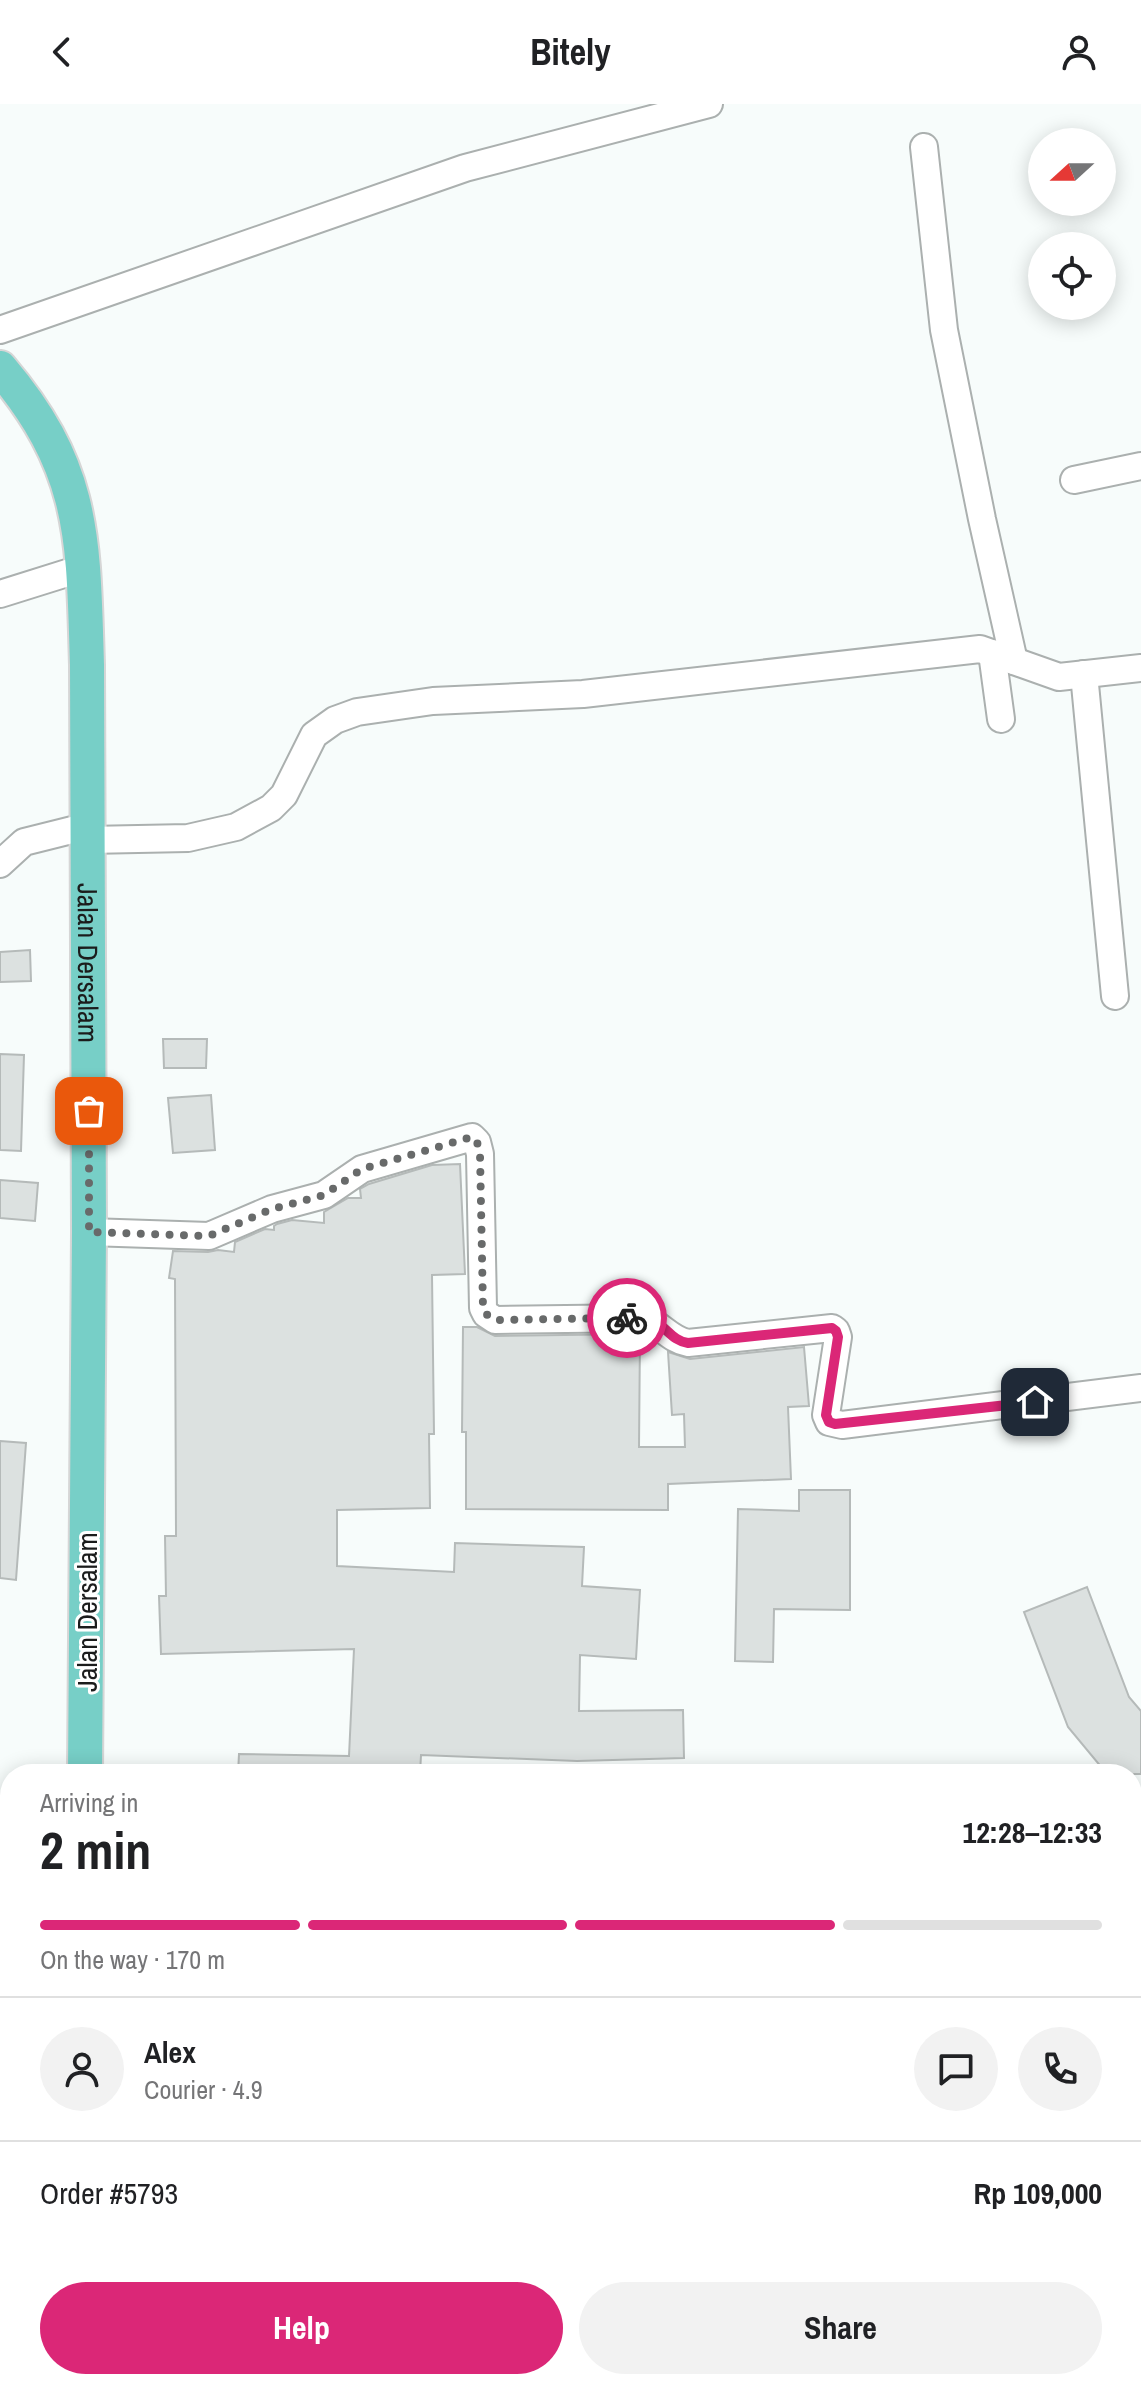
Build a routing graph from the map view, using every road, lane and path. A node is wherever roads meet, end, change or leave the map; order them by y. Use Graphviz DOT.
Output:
graph roads {
  1 [pos="709,104"];
  2 [pos="924,147"];
  3 [pos="0,330"];
  4 [pos="0,368"];
  5 [pos="1141,466"];
  6 [pos="1074,480"];
  7 [pos="83,568"];
  8 [pos="0,594"];
  9 [pos="1003,657"];
  10 [pos="1141,668"];
  11 [pos="1084,674"];
  12 [pos="1001,719"];
  13 [pos="88,833"];
  14 [pos="0,864"];
  15 [pos="1115,996"];
  16 [pos="89,1232"];
  17 [pos="1141,1388"];
  18 [pos="85,1764"];
  1 -- 3 [label="street"];
  2 -- 9 [label="street"];
  4 -- 7 [label="main road, Jalan Dersalam"];
  5 -- 6 [label="street"];
  7 -- 8 [label="street"];
  7 -- 13 [label="main road, Jalan Dersalam"];
  9 -- 11 [label="street"];
  9 -- 12 [label="street"];
  9 -- 13 [label="street"];
  10 -- 11 [label="street"];
  11 -- 15 [label="street"];
  13 -- 14 [label="street"];
  13 -- 16 [label="main road, Jalan Dersalam"];
  16 -- 17 [label="street"];
  16 -- 18 [label="main road, Jalan Dersalam"];
}
